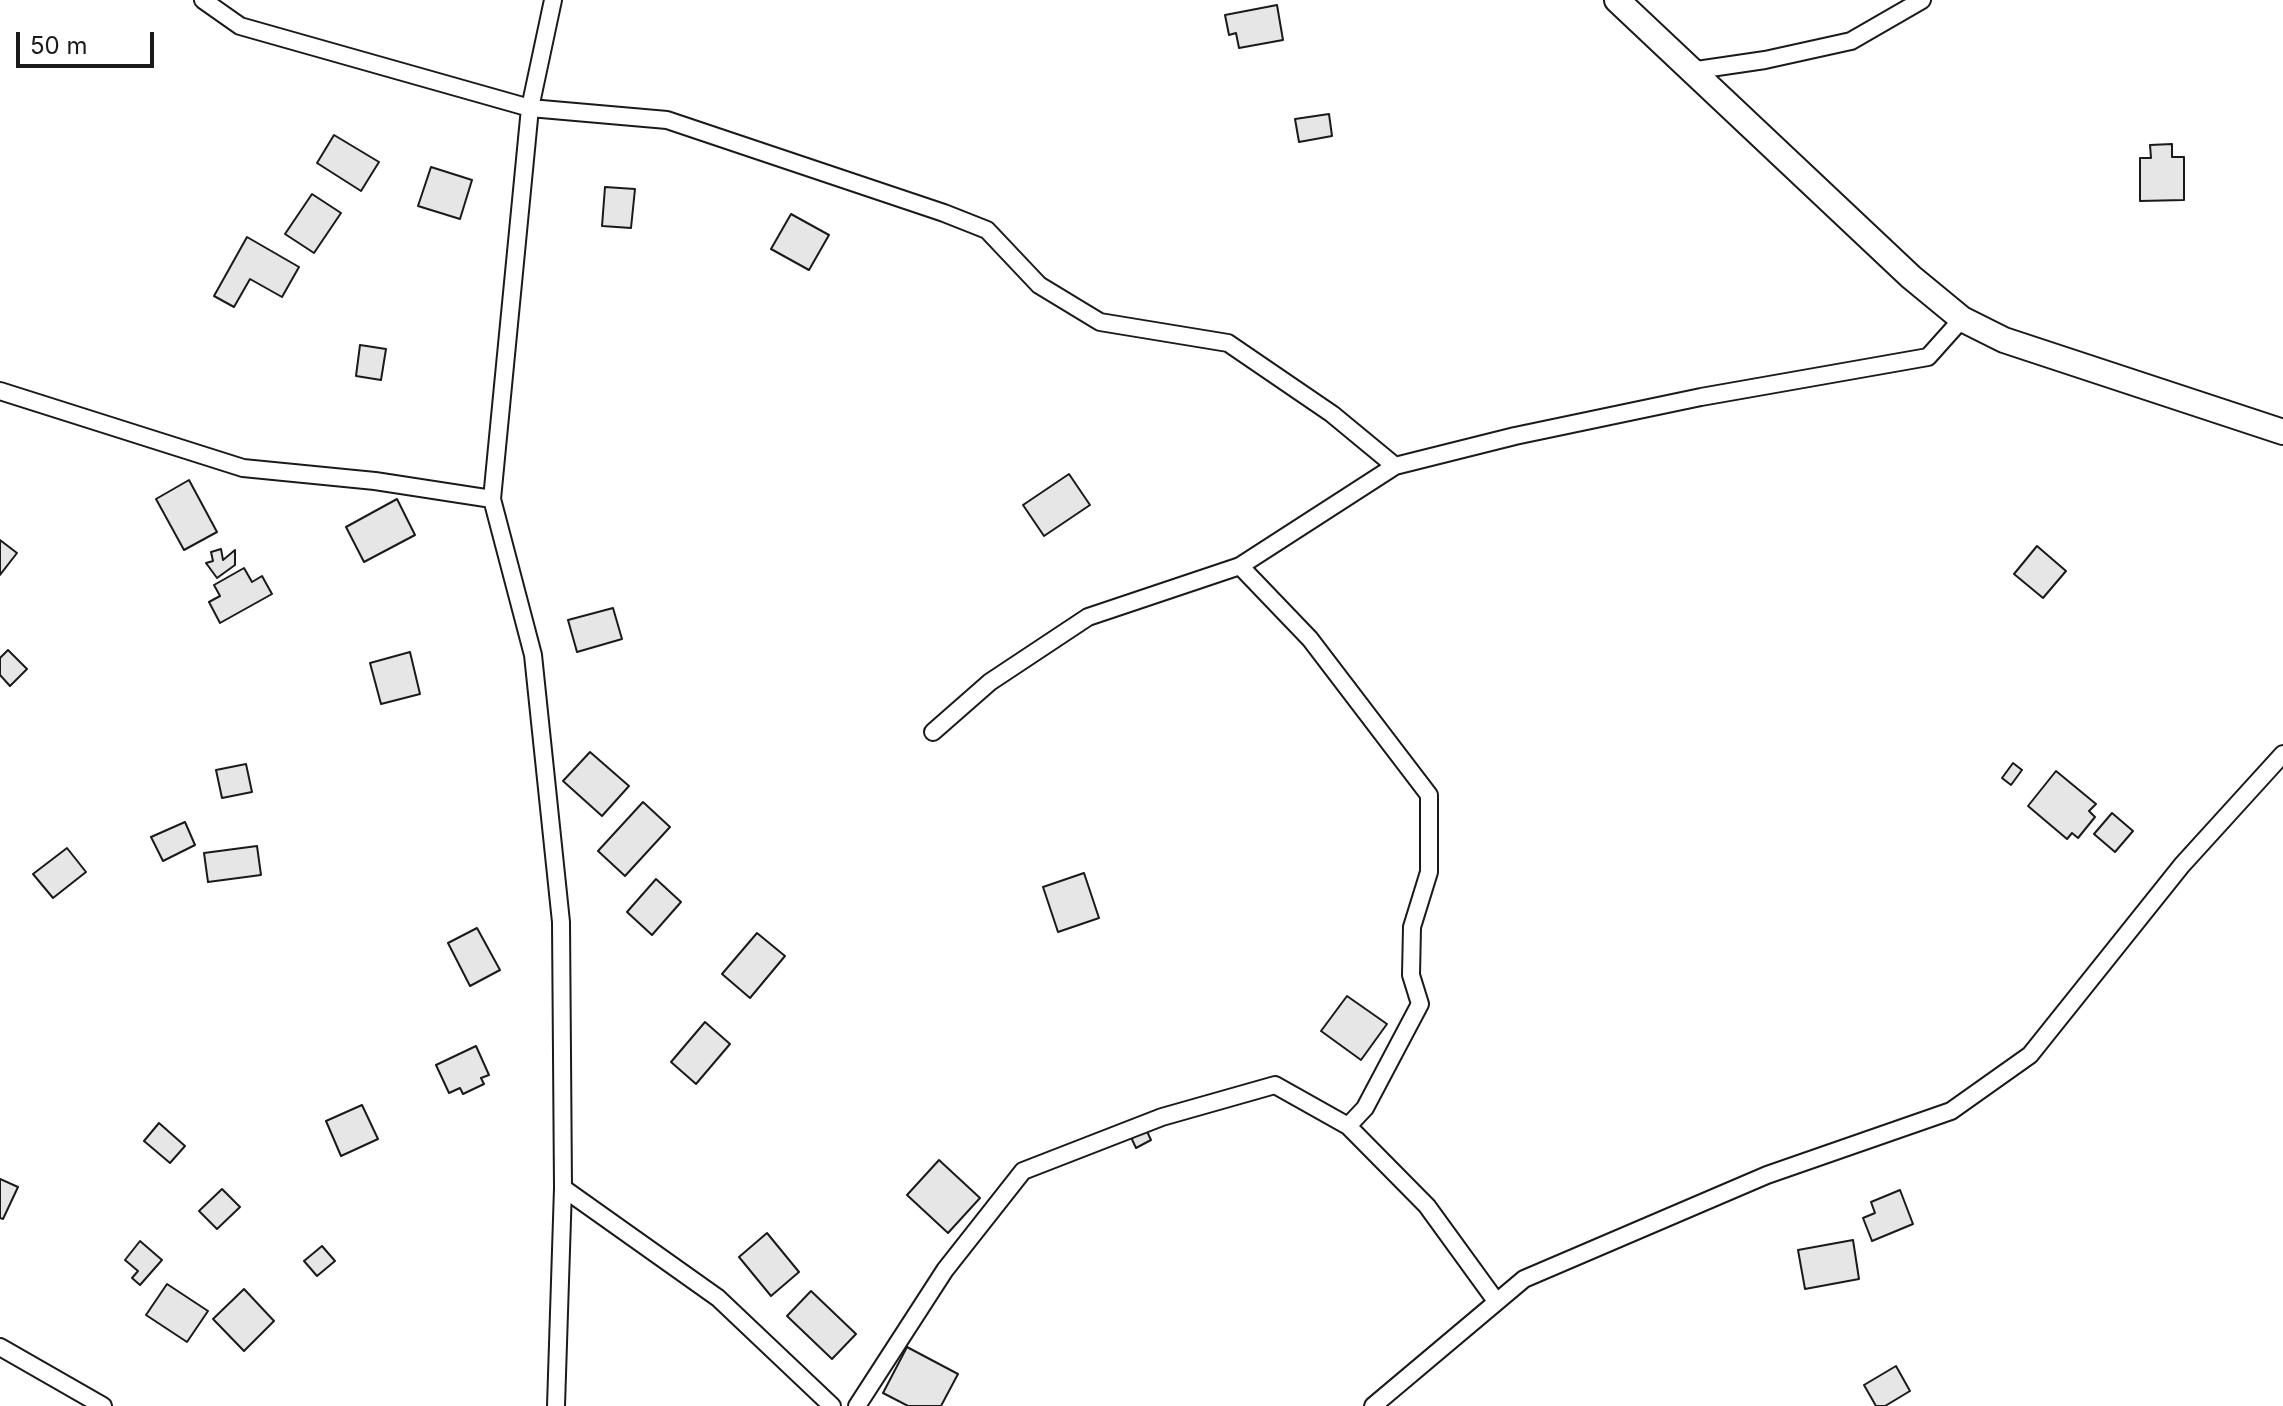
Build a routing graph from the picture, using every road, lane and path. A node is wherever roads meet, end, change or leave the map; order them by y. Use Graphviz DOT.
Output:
graph roads {
  1 [pos="203,0"];
  2 [pos="553,0"];
  3 [pos="1617,0"];
  4 [pos="1922,0"];
  5 [pos="1690,71"];
  6 [pos="530,108"];
  7 [pos="1962,319"];
  8 [pos="0,391"];
  9 [pos="2283,432"];
  10 [pos="1395,466"];
  11 [pos="492,499"];
  12 [pos="1240,566"];
  13 [pos="933,732"];
  14 [pos="2283,754"];
  15 [pos="1348,1126"];
  16 [pos="563,1188"];
  17 [pos="1496,1301"];
  18 [pos="0,1347"];
  19 [pos="103,1406"];
  20 [pos="556,1406"];
  21 [pos="832,1406"];
  22 [pos="857,1406"];
  23 [pos="1373,1406"];
  1 -- 6 [label="street"];
  2 -- 6 [label="street"];
  3 -- 5 [label="main road"];
  4 -- 5 [label="street"];
  5 -- 7 [label="main road"];
  6 -- 10 [label="street"];
  6 -- 11 [label="street"];
  7 -- 9 [label="main road"];
  7 -- 10 [label="street"];
  8 -- 11 [label="street"];
  10 -- 12 [label="street"];
  11 -- 16 [label="street"];
  12 -- 13 [label="street"];
  12 -- 15 [label="street"];
  14 -- 17 [label="street"];
  15 -- 17 [label="street"];
  15 -- 22 [label="street"];
  16 -- 20 [label="street"];
  16 -- 21 [label="street"];
  17 -- 23 [label="street"];
  18 -- 19 [label="street"];
}
